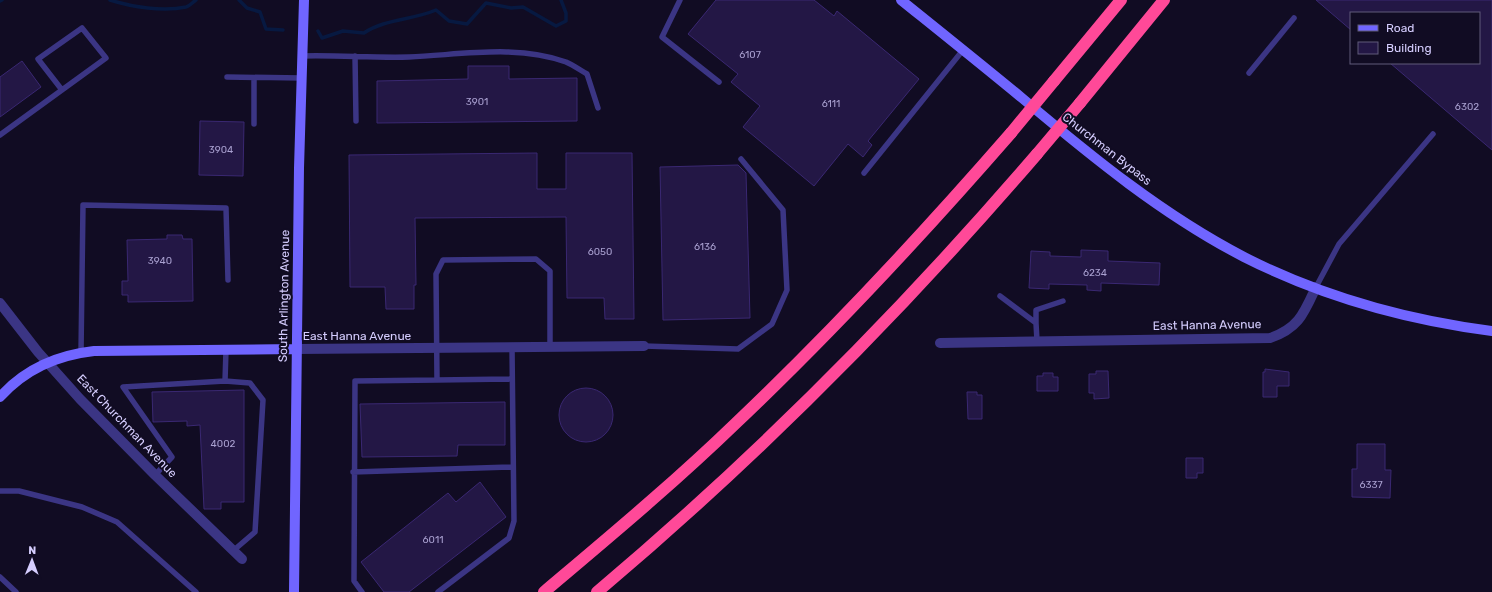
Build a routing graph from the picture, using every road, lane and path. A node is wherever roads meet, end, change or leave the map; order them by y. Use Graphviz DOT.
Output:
graph roads {
  1 [pos="304,0"];
  2 [pos="680,0"];
  3 [pos="901,0"];
  4 [pos="1121,0"];
  5 [pos="1164,0"];
  6 [pos="1294,18"];
  7 [pos="963,50"];
  8 [pos="302,56"];
  9 [pos="355,56"];
  10 [pos="1249,73"];
  11 [pos="227,77"];
  12 [pos="254,78"];
  13 [pos="302,78"];
  14 [pos="719,82"];
  15 [pos="62,90"];
  16 [pos="598,108"];
  17 [pos="356,121"];
  18 [pos="254,124"];
  19 [pos="1433,134"];
  20 [pos="0,135"];
  21 [pos="741,159"];
  22 [pos="864,173"];
  23 [pos="228,280"];
  24 [pos="1316,287"];
  25 [pos="1000,296"];
  26 [pos="1063,301"];
  27 [pos="0,303"];
  28 [pos="1036,323"];
  29 [pos="1492,332"];
  30 [pos="1036,341"];
  31 [pos="940,343"];
  32 [pos="644,346"];
  33 [pos="550,347"];
  34 [pos="436,348"];
  35 [pos="512,348"];
  36 [pos="296,349"];
  37 [pos="226,350"];
  38 [pos="81,353"];
  39 [pos="47,362"];
  40 [pos="512,379"];
  41 [pos="437,380"];
  42 [pos="225,381"];
  43 [pos="0,397"];
  44 [pos="514,467"];
  45 [pos="353,472"];
  46 [pos="155,475"];
  47 [pos="0,491"];
  48 [pos="234,550"];
  49 [pos="242,559"];
  50 [pos="0,577"];
  51 [pos="16,592"];
  52 [pos="196,592"];
  53 [pos="294,592"];
  54 [pos="362,592"];
  55 [pos="438,592"];
  56 [pos="544,592"];
  57 [pos="597,592"];
  1 -- 8 [label="street, South Arlington Avenue"];
  2 -- 14 [label="lane"];
  3 -- 7 [label="street, Churchman Bypass"];
  4 -- 56 [label="highway, bridge"];
  5 -- 57 [label="highway, bridge"];
  6 -- 10 [label="lane"];
  7 -- 22 [label="lane"];
  7 -- 24 [label="street, Churchman Bypass"];
  8 -- 9 [label="lane"];
  8 -- 13 [label="street, South Arlington Avenue"];
  9 -- 16 [label="lane"];
  9 -- 17 [label="lane"];
  11 -- 12 [label="lane"];
  12 -- 13 [label="lane"];
  12 -- 18 [label="lane"];
  13 -- 36 [label="street, South Arlington Avenue"];
  15 -- 15 [label="lane"];
  15 -- 20 [label="lane"];
  19 -- 24 [label="lane"];
  21 -- 32 [label="lane"];
  23 -- 38 [label="lane"];
  24 -- 29 [label="street"];
  24 -- 30 [label="street, East Hanna Avenue"];
  25 -- 28 [label="lane"];
  26 -- 28 [label="lane"];
  27 -- 39 [label="street, East Churchman Avenue"];
  28 -- 30 [label="lane"];
  30 -- 31 [label="street, East Hanna Avenue"];
  32 -- 33 [label="street, East Hanna Avenue"];
  33 -- 34 [label="lane"];
  33 -- 35 [label="street, East Hanna Avenue"];
  34 -- 35 [label="street, East Hanna Avenue"];
  34 -- 36 [label="street, East Hanna Avenue"];
  34 -- 41 [label="lane"];
  35 -- 40 [label="lane"];
  36 -- 37 [label="street, East Hanna Avenue"];
  36 -- 53 [label="street, South Arlington Avenue"];
  37 -- 38 [label="street, East Hanna Avenue"];
  37 -- 42 [label="lane"];
  38 -- 39 [label="street, East Hanna Avenue"];
  39 -- 43 [label="street, East Hanna Avenue"];
  39 -- 46 [label="street, East Churchman Avenue"];
  40 -- 41 [label="lane"];
  40 -- 44 [label="lane"];
  41 -- 45 [label="lane"];
  42 -- 46 [label="lane"];
  42 -- 48 [label="lane"];
  44 -- 45 [label="lane"];
  44 -- 55 [label="lane"];
  45 -- 54 [label="lane"];
  46 -- 48 [label="street, East Churchman Avenue"];
  47 -- 52 [label="lane"];
  48 -- 49 [label="street, East Churchman Avenue"];
  50 -- 51 [label="lane"];
}
